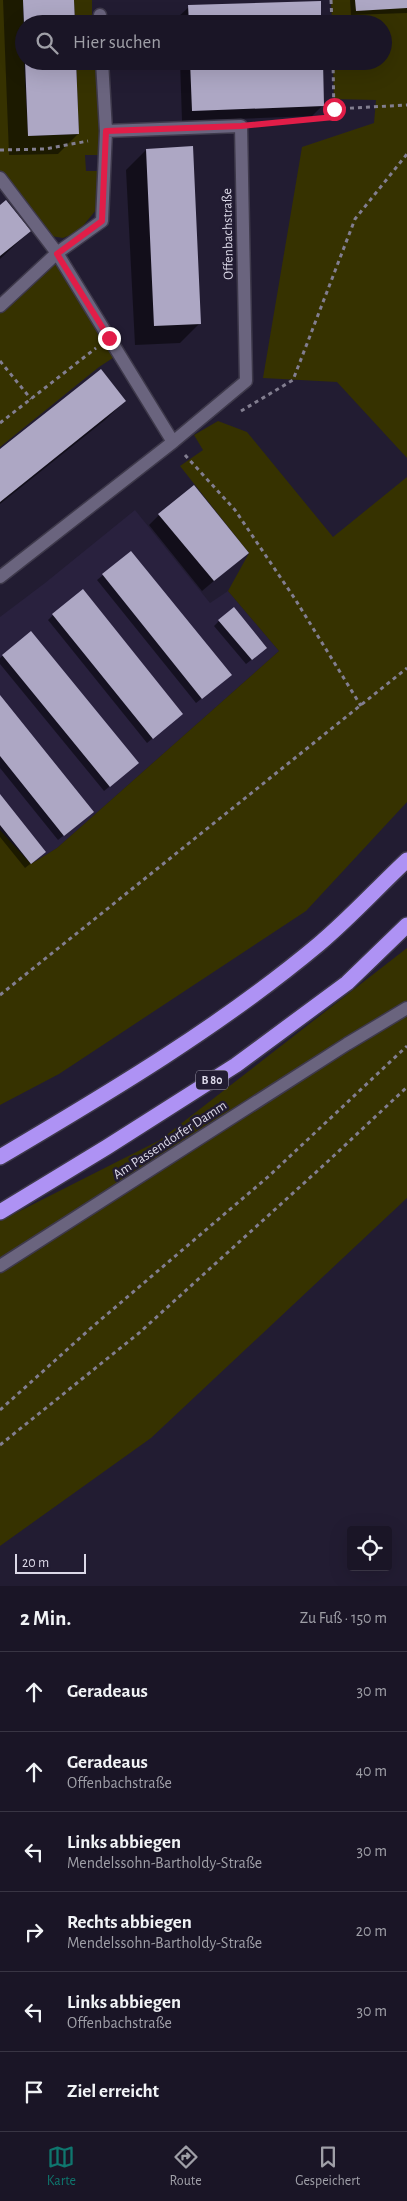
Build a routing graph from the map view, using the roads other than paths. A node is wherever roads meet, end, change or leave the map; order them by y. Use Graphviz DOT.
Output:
graph roads {
  1 [pos="102,70"];
  2 [pos="106,134"];
  3 [pos="0,178"];
  4 [pos="57,254"];
  5 [pos="0,306"];
  6 [pos="173,442"];
  7 [pos="0,577"];
  8 [pos="407,860"];
  9 [pos="407,925"];
  10 [pos="407,1008"];
  11 [pos="0,1156"];
  12 [pos="0,1212"];
  13 [pos="0,1266"];
  1 -- 2 [label="street"];
  2 -- 4 [label="street"];
  2 -- 6 [label="street, Offenbachstraße"];
  3 -- 4 [label="street"];
  4 -- 5 [label="street"];
  4 -- 6 [label="street"];
  6 -- 7 [label="street, Offenbachstraße"];
  8 -- 11 [label="highway"];
  9 -- 12 [label="highway, B 80"];
  10 -- 13 [label="street, Am Passendorfer Damm"];
}
